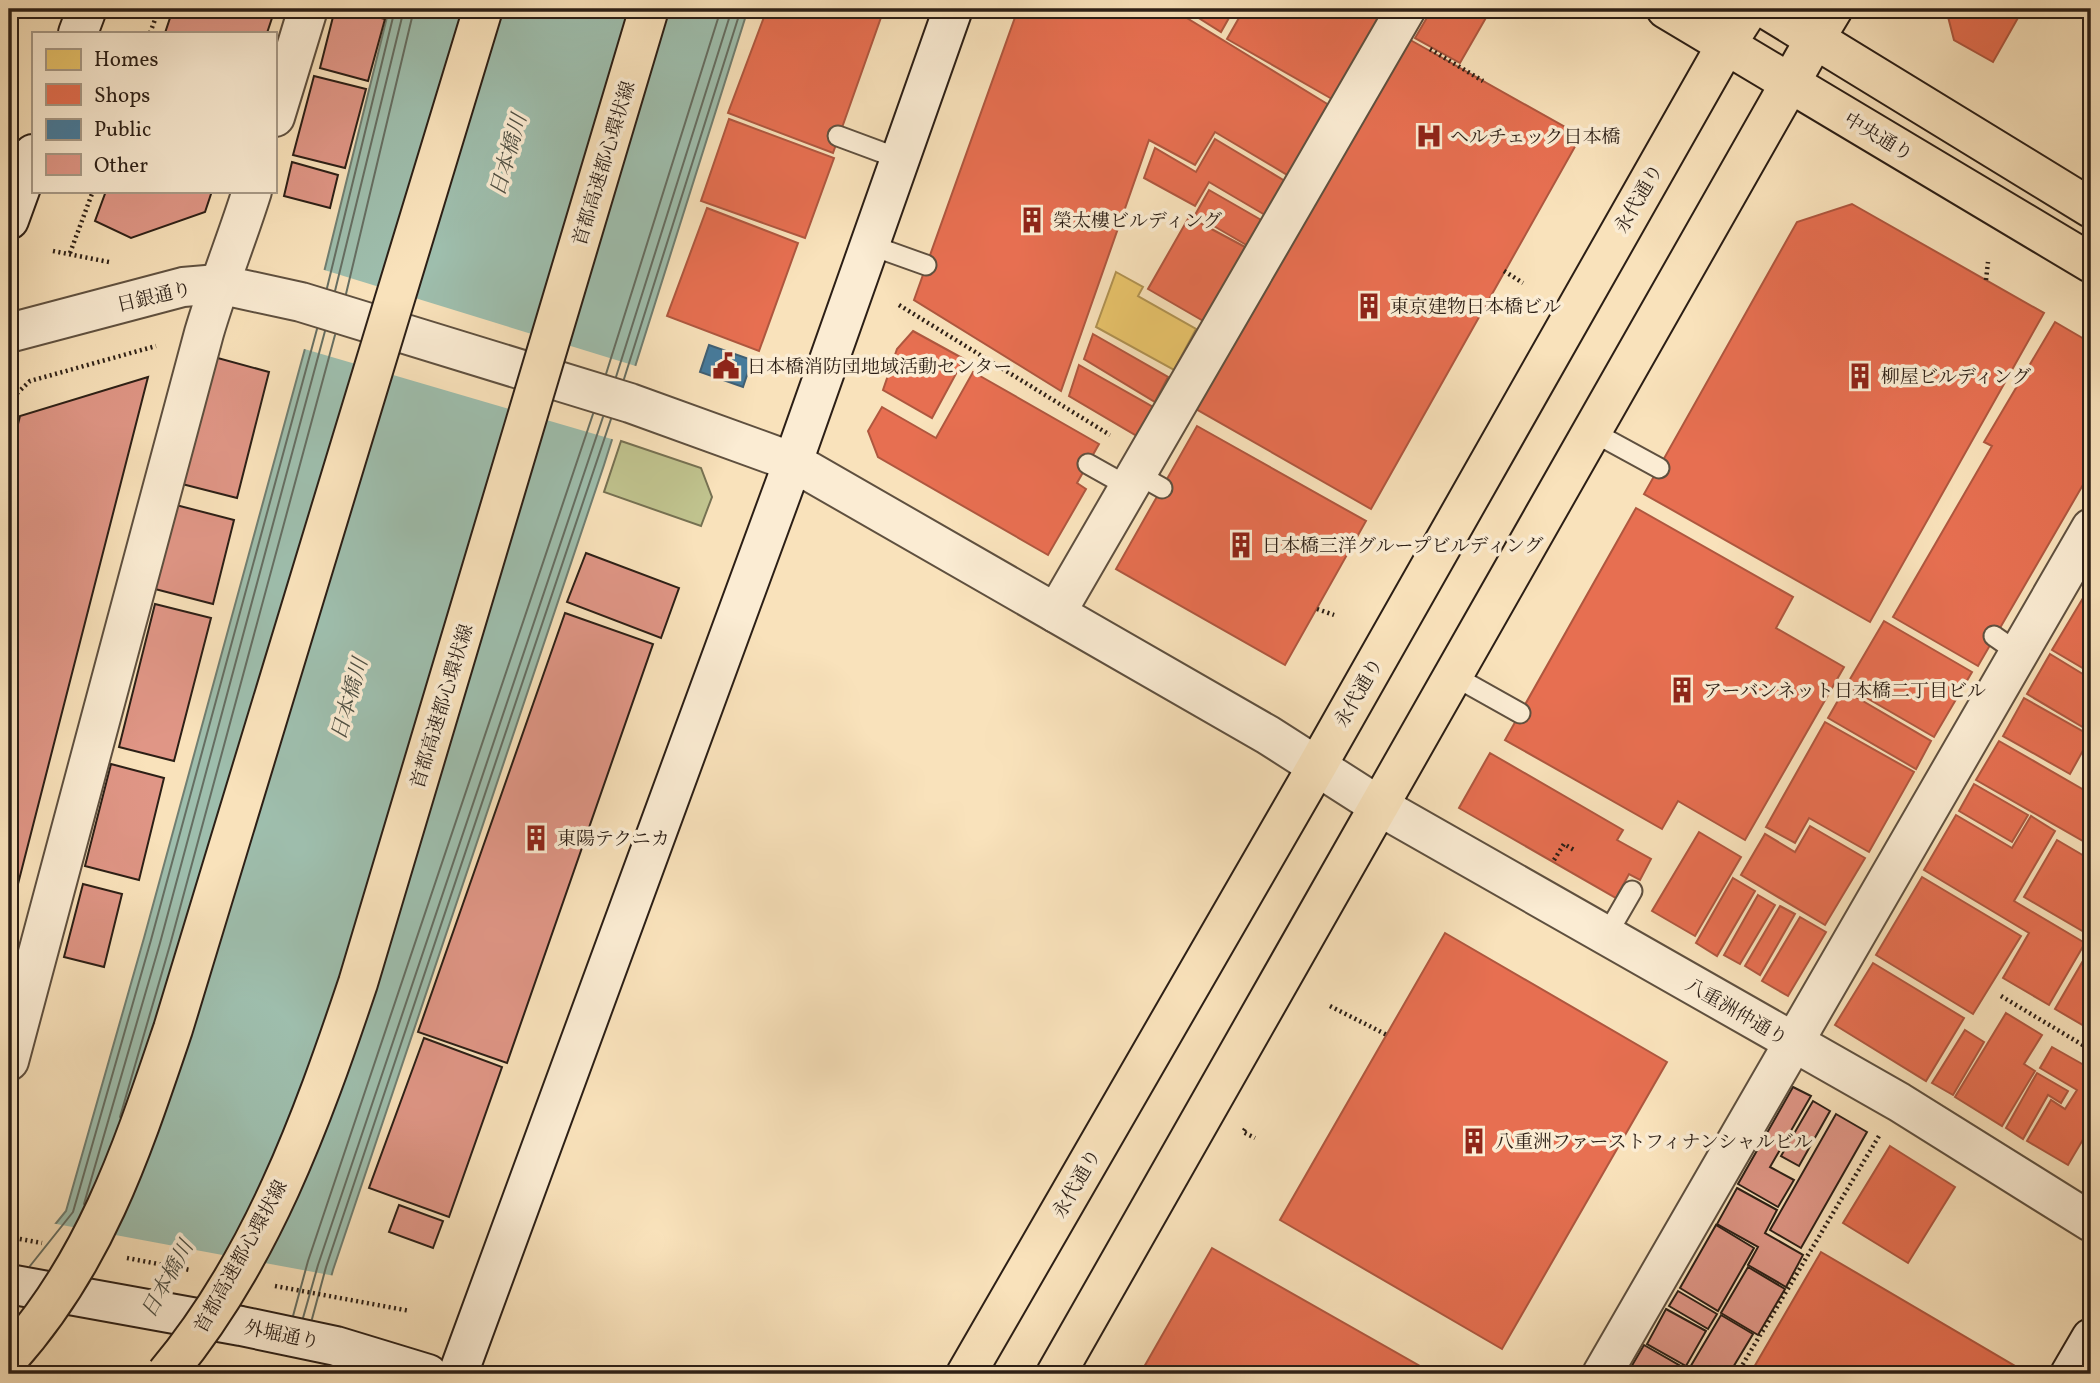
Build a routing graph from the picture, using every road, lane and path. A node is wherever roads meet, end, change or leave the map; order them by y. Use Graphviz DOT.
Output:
graph roads {
  1 [pos="87,9"];
  2 [pos="159,9"];
  3 [pos="308,9"];
  4 [pos="483,9"];
  5 [pos="649,9"];
  6 [pos="953,9"];
  7 [pos="1666,9"];
  8 [pos="1749,9"];
  9 [pos="1766,9"];
  10 [pos="1400,18"];
  11 [pos="1824,24"];
  12 [pos="78,32"];
  13 [pos="150,32"];
  14 [pos="1726,45"];
  15 [pos="1483,81"];
  16 [pos="1792,84"];
  17 [pos="276,114"];
  18 [pos="838,136"];
  19 [pos="32,157"];
  20 [pos="900,159"];
  21 [pos="93,192"];
  22 [pos="252,192"];
  23 [pos="2091,208"];
  24 [pos="9,220"];
  25 [pos="870,245"];
  26 [pos="53,251"];
  27 [pos="70,253"];
  28 [pos="1988,262"];
  29 [pos="2091,263"];
  30 [pos="120,264"];
  31 [pos="926,265"];
  32 [pos="1504,271"];
  33 [pos="1986,280"];
  34 [pos="1523,283"];
  35 [pos="218,285"];
  36 [pos="899,305"];
  37 [pos="9,333"];
  38 [pos="204,333"];
  39 [pos="9,401"];
  40 [pos="1593,432"];
  41 [pos="793,462"];
  42 [pos="1088,464"];
  43 [pos="1659,468"];
  44 [pos="1144,476"];
  45 [pos="2091,528"];
  46 [pos="1317,609"];
  47 [pos="1056,613"];
  48 [pos="1335,615"];
  49 [pos="1454,676"];
  50 [pos="1520,713"];
  51 [pos="1317,766"];
  52 [pos="2091,771"];
  53 [pos="2091,778"];
  54 [pos="1379,806"];
  55 [pos="1574,850"];
  56 [pos="1553,862"];
  57 [pos="1632,891"];
  58 [pos="1606,936"];
  59 [pos="2001,996"];
  60 [pos="1330,1006"];
  61 [pos="1387,1035"];
  62 [pos="1793,1043"];
  63 [pos="2091,1050"];
  64 [pos="9,1061"];
  65 [pos="1899,1102"];
  66 [pos="2091,1222"];
  67 [pos="9,1237"];
  68 [pos="31,1241"];
  69 [pos="9,1283"];
  70 [pos="2091,1338"];
  71 [pos="9,1358"];
  72 [pos="9,1372"];
  73 [pos="21,1374"];
  74 [pos="166,1374"];
  75 [pos="428,1374"];
  76 [pos="458,1374"];
  77 [pos="966,1374"];
  78 [pos="1056,1374"];
  79 [pos="1602,1374"];
  80 [pos="1738,1374"];
  81 [pos="2070,1374"];
  1 -- 12 [label="street"];
  2 -- 13 [label="path"];
  3 -- 17 [label="street"];
  4 -- 71 [label="main road, bridge"];
  5 -- 74 [label="main road, 首都高速都心環状線, bridge"];
  6 -- 20 [label="street"];
  7 -- 14 [label="main road, 中央通り"];
  8 -- 14 [label="main road, 永代通り"];
  9 -- 11 [label="main road"];
  10 -- 15 [label="path"];
  10 -- 44 [label="street"];
  11 -- 16 [label="main road"];
  11 -- 23 [label="main road"];
  14 -- 16 [label="main road, 中央通り"];
  14 -- 51 [label="main road, 永代通り"];
  16 -- 29 [label="main road, 中央通り"];
  16 -- 40 [label="main road"];
  18 -- 20 [label="lane"];
  19 -- 24 [label="street"];
  20 -- 25 [label="street"];
  21 -- 27 [label="path"];
  22 -- 35 [label="street"];
  25 -- 31 [label="lane"];
  25 -- 41 [label="street"];
  26 -- 27 [label="path"];
  27 -- 30 [label="path"];
  28 -- 33 [label="path"];
  32 -- 34 [label="path"];
  35 -- 37 [label="street, 日銀通り"];
  35 -- 38 [label="street"];
  35 -- 41 [label="street, 日銀通り, bridge"];
  36 -- 44 [label="path"];
  38 -- 39 [label="path"];
  38 -- 64 [label="street"];
  40 -- 43 [label="lane"];
  40 -- 49 [label="main road"];
  41 -- 47 [label="street, 八重洲仲通り"];
  41 -- 76 [label="street"];
  42 -- 44 [label="lane"];
  44 -- 47 [label="street"];
  45 -- 62 [label="street"];
  46 -- 48 [label="path"];
  47 -- 51 [label="street, 八重洲仲通り"];
  49 -- 50 [label="lane"];
  49 -- 54 [label="main road"];
  51 -- 54 [label="street, 八重洲仲通り"];
  51 -- 77 [label="main road, 永代通り"];
  52 -- 53 [label="path"];
  54 -- 58 [label="street, 八重洲仲通り"];
  54 -- 78 [label="main road"];
  55 -- 56 [label="path"];
  57 -- 58 [label="lane"];
  58 -- 62 [label="street, 八重洲仲通り"];
  59 -- 63 [label="path"];
  60 -- 61 [label="path"];
  62 -- 65 [label="street, 八重洲仲通り"];
  62 -- 79 [label="street"];
  65 -- 66 [label="street, 八重洲仲通り"];
  65 -- 80 [label="path"];
  67 -- 68 [label="path"];
  69 -- 75 [label="street, 外堀通り, bridge"];
  70 -- 81 [label="street"];
  72 -- 73 [label="street"];
}
